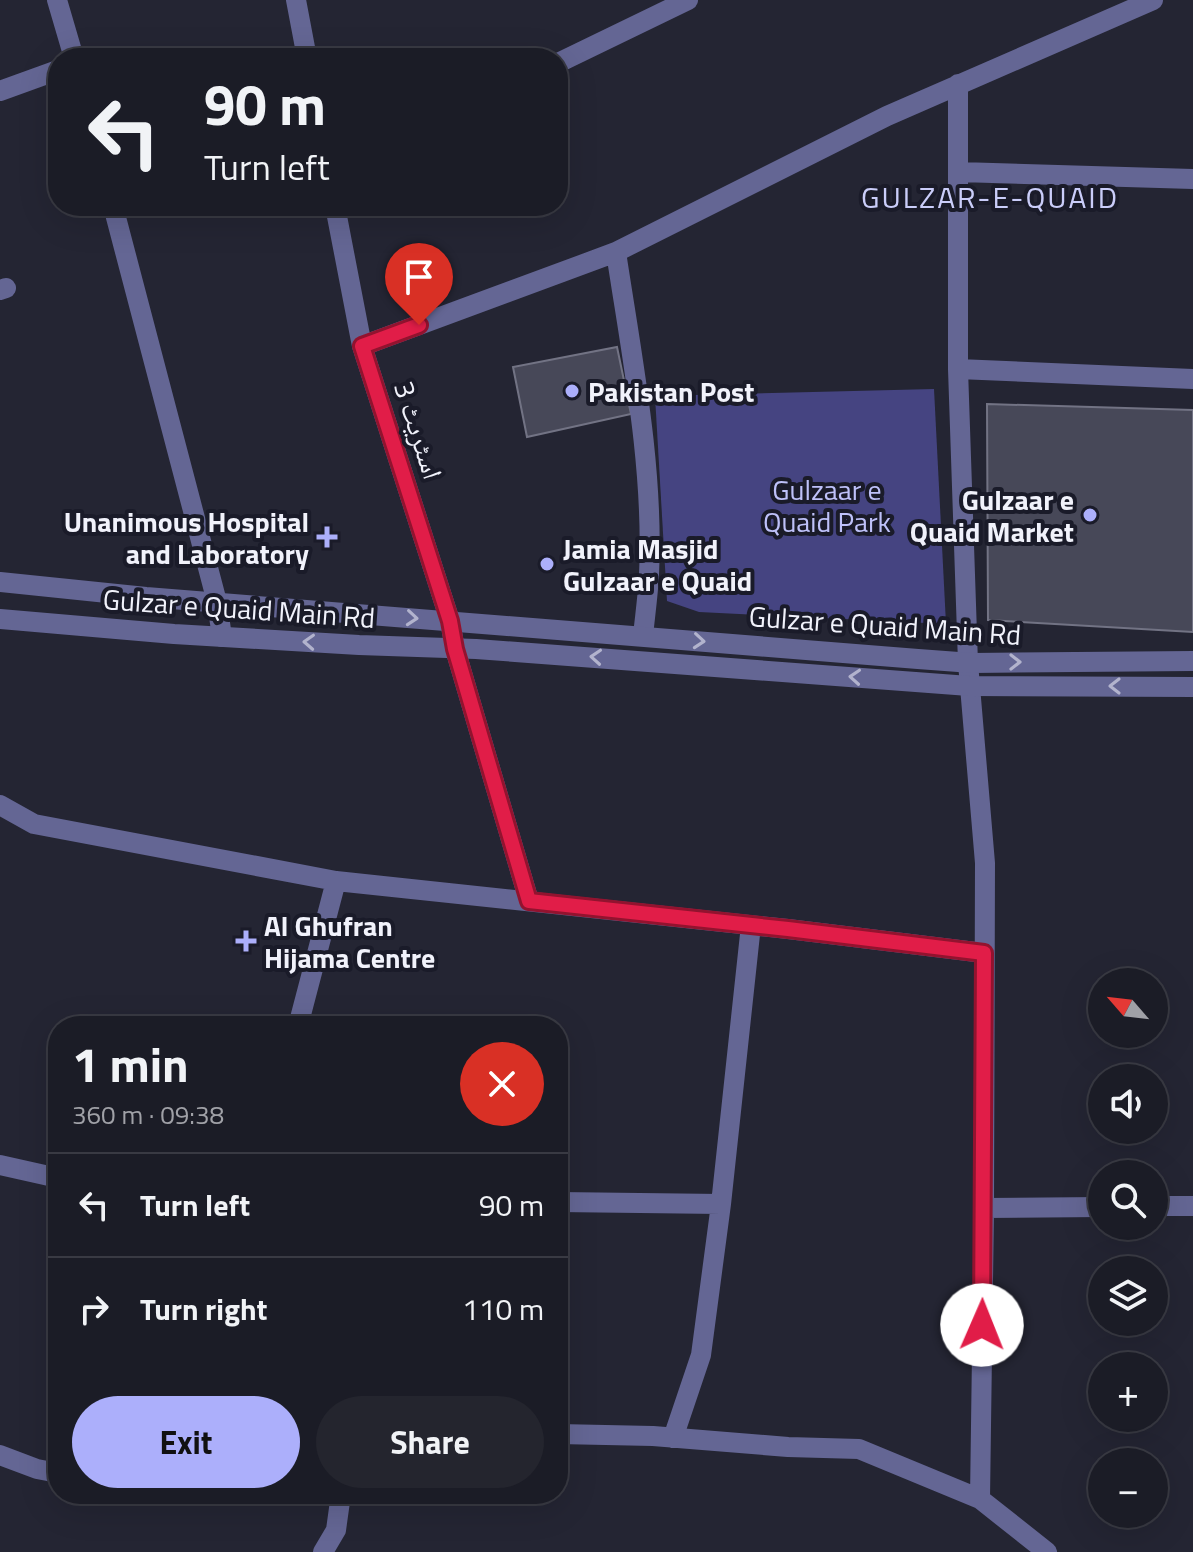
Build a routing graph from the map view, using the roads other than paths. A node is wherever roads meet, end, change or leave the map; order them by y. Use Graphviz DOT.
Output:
graph roads {
  1 [pos="57,0"];
  2 [pos="296,0"];
  3 [pos="688,0"];
  4 [pos="1153,0"];
  5 [pos="71,48"];
  6 [pos="305,48"];
  7 [pos="568,58"];
  8 [pos="48,74"];
  9 [pos="958,84"];
  10 [pos="0,91"];
  11 [pos="959,172"];
  12 [pos="1193,179"];
  13 [pos="116,216"];
  14 [pos="337,216"];
  15 [pos="616,252"];
  16 [pos="362,346"];
  17 [pos="958,369"];
  18 [pos="1193,379"];
  19 [pos="0,582"];
  20 [pos="217,602"];
  21 [pos="0,619"];
  22 [pos="450,621"];
  23 [pos="643,636"];
  24 [pos="222,637"];
  25 [pos="455,649"];
  26 [pos="1193,661"];
  27 [pos="968,663"];
  28 [pos="969,686"];
  29 [pos="1193,687"];
  30 [pos="0,805"];
  31 [pos="336,881"];
  32 [pos="529,901"];
  33 [pos="751,925"];
  34 [pos="984,953"];
  35 [pos="301,1016"];
  36 [pos="0,1165"];
  37 [pos="48,1176"];
  38 [pos="568,1202"];
  39 [pos="721,1204"];
  40 [pos="1168,1206"];
  41 [pos="1193,1206"];
  42 [pos="1088,1207"];
  43 [pos="984,1208"];
  44 [pos="568,1434"];
  45 [pos="673,1438"];
  46 [pos="0,1455"];
  47 [pos="48,1471"];
  48 [pos="980,1499"];
  49 [pos="340,1504"];
  50 [pos="323,1552"];
  51 [pos="1047,1552"];
  1 -- 5 [label="street"];
  2 -- 6 [label="street"];
  3 -- 7 [label="street"];
  4 -- 9 [label="street"];
  8 -- 10 [label="street"];
  9 -- 11 [label="street"];
  9 -- 15 [label="street"];
  11 -- 12 [label="street"];
  11 -- 17 [label="street"];
  13 -- 20 [label="street"];
  14 -- 16 [label="street, اسٹریٹ 3"];
  15 -- 16 [label="street"];
  15 -- 23 [label="street"];
  16 -- 22 [label="street, اسٹریٹ 3"];
  17 -- 18 [label="street"];
  17 -- 27 [label="street"];
  19 -- 20 [label="street, Gulzar e Quaid Main Rd"];
  20 -- 22 [label="street, Gulzar e Quaid Main Rd, one-way"];
  20 -- 24 [label="street"];
  21 -- 24 [label="street, Gulzar e Quaid Main Rd"];
  22 -- 23 [label="street, Gulzar e Quaid Main Rd"];
  22 -- 25 [label="street, اسٹریٹ 3"];
  23 -- 27 [label="street, Gulzar e Quaid Main Rd, one-way"];
  25 -- 24 [label="street, Gulzar e Quaid Main Rd, one-way"];
  28 -- 25 [label="street, Gulzar e Quaid Main Rd, one-way"];
  25 -- 32 [label="street, اسٹریٹ 3"];
  27 -- 26 [label="street, Gulzar e Quaid Main Rd, one-way"];
  27 -- 28 [label="street"];
  29 -- 28 [label="street, Gulzar e Quaid Main Rd, one-way"];
  28 -- 34 [label="street"];
  30 -- 31 [label="street"];
  31 -- 32 [label="street"];
  31 -- 35 [label="street"];
  32 -- 33 [label="street"];
  33 -- 34 [label="street"];
  33 -- 39 [label="street"];
  34 -- 43 [label="street"];
  36 -- 37 [label="street"];
  38 -- 39 [label="street"];
  39 -- 45 [label="street"];
  40 -- 41 [label="street"];
  42 -- 43 [label="street"];
  43 -- 48 [label="street"];
  44 -- 45 [label="street"];
  45 -- 48 [label="street"];
  46 -- 47 [label="street"];
  48 -- 51 [label="street"];
  49 -- 50 [label="street"];
}
